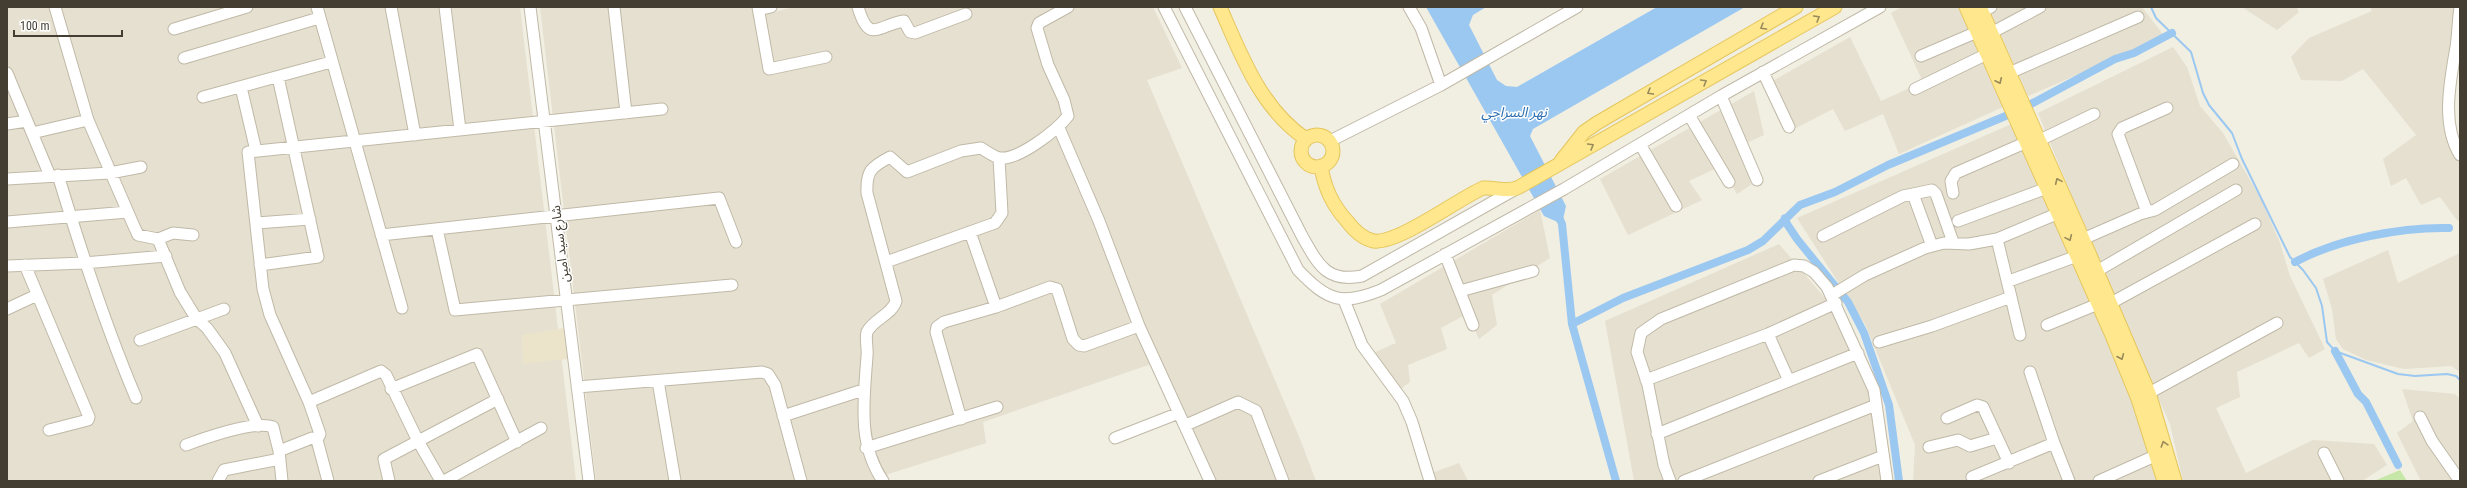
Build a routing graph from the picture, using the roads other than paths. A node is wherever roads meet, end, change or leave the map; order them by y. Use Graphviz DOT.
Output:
graph roads {
  1 [pos="55,7"];
  2 [pos="247,7"];
  3 [pos="391,7"];
  4 [pos="445,7"];
  5 [pos="530,7"];
  6 [pos="614,7"];
  7 [pos="759,7"];
  8 [pos="771,7"];
  9 [pos="858,7"];
  10 [pos="1068,7"];
  11 [pos="1164,7"];
  12 [pos="1185,7"];
  13 [pos="1220,7"];
  14 [pos="1409,7"];
  15 [pos="1577,7"];
  16 [pos="1796,7"];
  17 [pos="1836,7"];
  18 [pos="1880,7"];
  19 [pos="1966,7"];
  20 [pos="2040,7"];
  21 [pos="2460,7"];
  22 [pos="1984,9"];
  23 [pos="318,12"];
  24 [pos="966,14"];
  25 [pos="2138,17"];
  26 [pos="2459,19"];
  27 [pos="174,29"];
  28 [pos="1977,32"];
  29 [pos="1991,33"];
  30 [pos="1987,54"];
  31 [pos="1921,56"];
  32 [pos="826,57"];
  33 [pos="184,58"];
  34 [pos="331,62"];
  35 [pos="1763,72"];
  36 [pos="7,73"];
  37 [pos="2009,73"];
  38 [pos="278,77"];
  39 [pos="1444,83"];
  40 [pos="241,87"];
  41 [pos="1915,89"];
  42 [pos="1721,96"];
  43 [pos="203,97"];
  44 [pos="2167,108"];
  45 [pos="662,109"];
  46 [pos="626,113"];
  47 [pos="2094,114"];
  48 [pos="1690,115"];
  49 [pos="88,120"];
  50 [pos="26,121"];
  51 [pos="545,121"];
  52 [pos="7,124"];
  53 [pos="1789,127"];
  54 [pos="1058,128"];
  55 [pos="460,130"];
  56 [pos="32,133"];
  57 [pos="414,135"];
  58 [pos="1306,139"];
  59 [pos="353,141"];
  60 [pos="1330,141"];
  61 [pos="2034,141"];
  62 [pos="1640,144"];
  63 [pos="293,147"];
  64 [pos="256,151"];
  65 [pos="2460,154"];
  66 [pos="999,158"];
  67 [pos="2232,164"];
  68 [pos="1321,166"];
  69 [pos="141,167"];
  70 [pos="1554,168"];
  71 [pos="110,173"];
  72 [pos="54,176"];
  73 [pos="7,179"];
  74 [pos="1757,180"];
  75 [pos="1729,182"];
  76 [pos="2047,188"];
  77 [pos="1516,189"];
  78 [pos="2236,190"];
  79 [pos="1953,193"];
  80 [pos="1913,194"];
  81 [pos="1676,206"];
  82 [pos="128,212"];
  83 [pos="2147,212"];
  84 [pos="2059,214"];
  85 [pos="70,216"];
  86 [pos="556,216"];
  87 [pos="310,219"];
  88 [pos="1958,221"];
  89 [pos="7,222"];
  90 [pos="257,223"];
  91 [pos="2255,224"];
  92 [pos="437,229"];
  93 [pos="970,232"];
  94 [pos="193,235"];
  95 [pos="381,235"];
  96 [pos="1823,236"];
  97 [pos="158,239"];
  98 [pos="1997,239"];
  99 [pos="2083,239"];
  100 [pos="736,242"];
  101 [pos="1953,242"];
  102 [pos="1932,246"];
  103 [pos="1445,254"];
  104 [pos="166,256"];
  105 [pos="2077,256"];
  106 [pos="886,262"];
  107 [pos="84,263"];
  108 [pos="25,265"];
  109 [pos="260,265"];
  110 [pos="7,266"];
  111 [pos="1533,271"];
  112 [pos="2097,271"];
  113 [pos="2009,281"];
  114 [pos="732,285"];
  115 [pos="1460,291"];
  116 [pos="37,295"];
  117 [pos="1835,295"];
  118 [pos="2012,297"];
  119 [pos="1344,300"];
  120 [pos="566,302"];
  121 [pos="2104,304"];
  122 [pos="996,307"];
  123 [pos="402,308"];
  124 [pos="7,309"];
  125 [pos="224,309"];
  126 [pos="196,318"];
  127 [pos="2277,323"];
  128 [pos="1473,325"];
  129 [pos="2047,325"];
  130 [pos="1140,326"];
  131 [pos="1768,334"];
  132 [pos="2020,335"];
  133 [pos="140,340"];
  134 [pos="1879,342"];
  135 [pos="1858,353"];
  136 [pos="2030,372"];
  137 [pos="1646,380"];
  138 [pos="658,381"];
  139 [pos="1789,381"];
  140 [pos="578,387"];
  141 [pos="391,389"];
  142 [pos="863,390"];
  143 [pos="2149,393"];
  144 [pos="136,398"];
  145 [pos="498,399"];
  146 [pos="309,402"];
  147 [pos="1876,405"];
  148 [pos="997,408"];
  149 [pos="1179,413"];
  150 [pos="783,416"];
  151 [pos="2420,417"];
  152 [pos="1947,418"];
  153 [pos="961,419"];
  154 [pos="1186,425"];
  155 [pos="258,426"];
  156 [pos="541,428"];
  157 [pos="49,430"];
  158 [pos="1658,434"];
  159 [pos="1115,438"];
  160 [pos="1997,438"];
  161 [pos="317,440"];
  162 [pos="418,442"];
  163 [pos="518,442"];
  164 [pos="2054,443"];
  165 [pos="186,445"];
  166 [pos="1929,447"];
  167 [pos="866,448"];
  168 [pos="2324,453"];
  169 [pos="280,455"];
  170 [pos="2157,455"];
  171 [pos="1883,456"];
  172 [pos="2009,463"];
  173 [pos="1972,477"];
  174 [pos="218,481"];
  175 [pos="282,481"];
  176 [pos="328,481"];
  177 [pos="389,481"];
  178 [pos="443,481"];
  179 [pos="589,481"];
  180 [pos="675,481"];
  181 [pos="801,481"];
  182 [pos="884,481"];
  183 [pos="1210,481"];
  184 [pos="1282,481"];
  185 [pos="1430,481"];
  186 [pos="1670,481"];
  187 [pos="1684,481"];
  188 [pos="1819,481"];
  189 [pos="1887,481"];
  190 [pos="2069,481"];
  191 [pos="2100,481"];
  192 [pos="2164,481"];
  193 [pos="2176,481"];
  194 [pos="2338,481"];
  195 [pos="2460,481"];
  1 -- 49 [label="street"];
  2 -- 27 [label="street"];
  3 -- 57 [label="street"];
  4 -- 55 [label="street"];
  5 -- 51 [label="street, شارع سيد امين"];
  6 -- 46 [label="street"];
  7 -- 8 [label="street"];
  7 -- 32 [label="street"];
  9 -- 24 [label="street"];
  10 -- 54 [label="street"];
  11 -- 119 [label="street"];
  12 -- 77 [label="street"];
  13 -- 58 [label="main road"];
  14 -- 39 [label="street"];
  15 -- 39 [label="street"];
  16 -- 70 [label="main road, one-way"];
  70 -- 17 [label="main road, one-way"];
  18 -- 35 [label="street"];
  19 -- 28 [label="main road"];
  20 -- 29 [label="street"];
  21 -- 26 [label="street"];
  22 -- 29 [label="main road"];
  23 -- 33 [label="street"];
  23 -- 34 [label="street"];
  25 -- 37 [label="street"];
  26 -- 65 [label="street"];
  28 -- 30 [label="main road"];
  28 -- 31 [label="street"];
  29 -- 37 [label="main road"];
  30 -- 41 [label="street"];
  30 -- 61 [label="main road, one-way"];
  34 -- 38 [label="street"];
  34 -- 59 [label="street"];
  35 -- 42 [label="street"];
  35 -- 53 [label="street"];
  36 -- 50 [label="street"];
  37 -- 61 [label="main road"];
  38 -- 40 [label="street"];
  38 -- 63 [label="street"];
  39 -- 60 [label="street"];
  40 -- 43 [label="street"];
  40 -- 64 [label="street"];
  42 -- 48 [label="street"];
  42 -- 74 [label="street"];
  44 -- 83 [label="street"];
  45 -- 46 [label="street"];
  46 -- 51 [label="street"];
  47 -- 61 [label="street"];
  48 -- 62 [label="street"];
  48 -- 75 [label="street"];
  49 -- 56 [label="street"];
  49 -- 71 [label="street"];
  50 -- 52 [label="street"];
  50 -- 56 [label="street"];
  51 -- 55 [label="street"];
  51 -- 86 [label="street, شارع سيد امين"];
  54 -- 66 [label="street"];
  54 -- 130 [label="street"];
  55 -- 57 [label="street"];
  56 -- 72 [label="street"];
  57 -- 59 [label="street"];
  58 -- 60 [label="main road"];
  58 -- 68 [label="main road"];
  59 -- 63 [label="street"];
  59 -- 95 [label="street"];
  60 -- 68 [label="main road"];
  61 -- 76 [label="main road"];
  61 -- 79 [label="street"];
  99 -- 61 [label="main road, one-way"];
  62 -- 81 [label="street"];
  62 -- 103 [label="street"];
  63 -- 64 [label="street"];
  63 -- 87 [label="street"];
  64 -- 90 [label="street"];
  66 -- 93 [label="street"];
  66 -- 106 [label="street"];
  67 -- 83 [label="street"];
  68 -- 77 [label="main road"];
  69 -- 71 [label="street"];
  70 -- 77 [label="main road"];
  71 -- 72 [label="street"];
  71 -- 82 [label="street"];
  72 -- 73 [label="street"];
  72 -- 85 [label="street"];
  76 -- 84 [label="main road"];
  76 -- 88 [label="street"];
  78 -- 112 [label="street"];
  80 -- 96 [label="street"];
  80 -- 101 [label="street"];
  80 -- 102 [label="street"];
  82 -- 85 [label="street"];
  82 -- 97 [label="street"];
  83 -- 99 [label="street"];
  84 -- 98 [label="street"];
  84 -- 105 [label="main road, one-way"];
  85 -- 89 [label="street"];
  85 -- 107 [label="street"];
  86 -- 92 [label="street"];
  86 -- 100 [label="street"];
  86 -- 120 [label="street, شارع سيد امين"];
  87 -- 90 [label="street"];
  87 -- 109 [label="street"];
  90 -- 109 [label="street"];
  91 -- 121 [label="street"];
  92 -- 95 [label="street"];
  92 -- 120 [label="street"];
  93 -- 106 [label="street"];
  93 -- 122 [label="street"];
  94 -- 97 [label="street"];
  95 -- 123 [label="street"];
  97 -- 104 [label="street"];
  98 -- 101 [label="street"];
  98 -- 113 [label="street"];
  99 -- 112 [label="main road"];
  101 -- 102 [label="street"];
  102 -- 117 [label="street"];
  103 -- 115 [label="street"];
  103 -- 119 [label="street"];
  104 -- 107 [label="street"];
  104 -- 126 [label="street"];
  105 -- 113 [label="street"];
  105 -- 121 [label="main road"];
  106 -- 142 [label="street"];
  107 -- 108 [label="street"];
  107 -- 144 [label="street"];
  108 -- 110 [label="street"];
  108 -- 116 [label="street"];
  109 -- 146 [label="street"];
  111 -- 115 [label="street"];
  112 -- 121 [label="main road"];
  113 -- 118 [label="street"];
  114 -- 120 [label="street"];
  115 -- 128 [label="street"];
  116 -- 124 [label="street"];
  116 -- 157 [label="street"];
  117 -- 131 [label="street"];
  117 -- 135 [label="street"];
  117 -- 137 [label="street"];
  118 -- 132 [label="street"];
  118 -- 134 [label="street"];
  119 -- 185 [label="street"];
  120 -- 140 [label="street, شارع سيد امين"];
  121 -- 129 [label="street"];
  121 -- 143 [label="main road"];
  121 -- 170 [label="main road, one-way"];
  122 -- 130 [label="street"];
  122 -- 153 [label="street"];
  125 -- 126 [label="street"];
  126 -- 133 [label="street"];
  126 -- 155 [label="street"];
  127 -- 143 [label="street"];
  130 -- 149 [label="street"];
  131 -- 137 [label="street"];
  131 -- 139 [label="street"];
  135 -- 139 [label="street"];
  135 -- 147 [label="street"];
  136 -- 164 [label="street"];
  137 -- 158 [label="street"];
  138 -- 140 [label="street"];
  138 -- 150 [label="street"];
  138 -- 180 [label="street"];
  139 -- 158 [label="street"];
  140 -- 179 [label="street, شارع سيد امين"];
  141 -- 145 [label="street"];
  141 -- 146 [label="street"];
  141 -- 162 [label="street"];
  142 -- 150 [label="street"];
  142 -- 167 [label="street"];
  193 -- 143 [label="main road, one-way"];
  145 -- 162 [label="street"];
  145 -- 163 [label="street"];
  146 -- 161 [label="street"];
  147 -- 171 [label="street"];
  147 -- 187 [label="street"];
  148 -- 153 [label="street"];
  149 -- 154 [label="street"];
  149 -- 159 [label="street"];
  150 -- 181 [label="street"];
  151 -- 195 [label="street"];
  152 -- 160 [label="street"];
  153 -- 167 [label="street"];
  154 -- 183 [label="street"];
  154 -- 184 [label="street"];
  155 -- 165 [label="street"];
  155 -- 169 [label="street"];
  156 -- 163 [label="street"];
  158 -- 186 [label="street"];
  160 -- 166 [label="street"];
  160 -- 172 [label="street"];
  161 -- 169 [label="street"];
  161 -- 176 [label="street"];
  162 -- 177 [label="street"];
  162 -- 178 [label="street"];
  163 -- 178 [label="street"];
  164 -- 172 [label="street"];
  164 -- 190 [label="street"];
  167 -- 182 [label="street"];
  168 -- 194 [label="street"];
  169 -- 174 [label="street"];
  169 -- 175 [label="street"];
  170 -- 191 [label="street"];
  170 -- 192 [label="main road"];
  171 -- 188 [label="street"];
  171 -- 189 [label="street"];
  172 -- 173 [label="street"];
}
